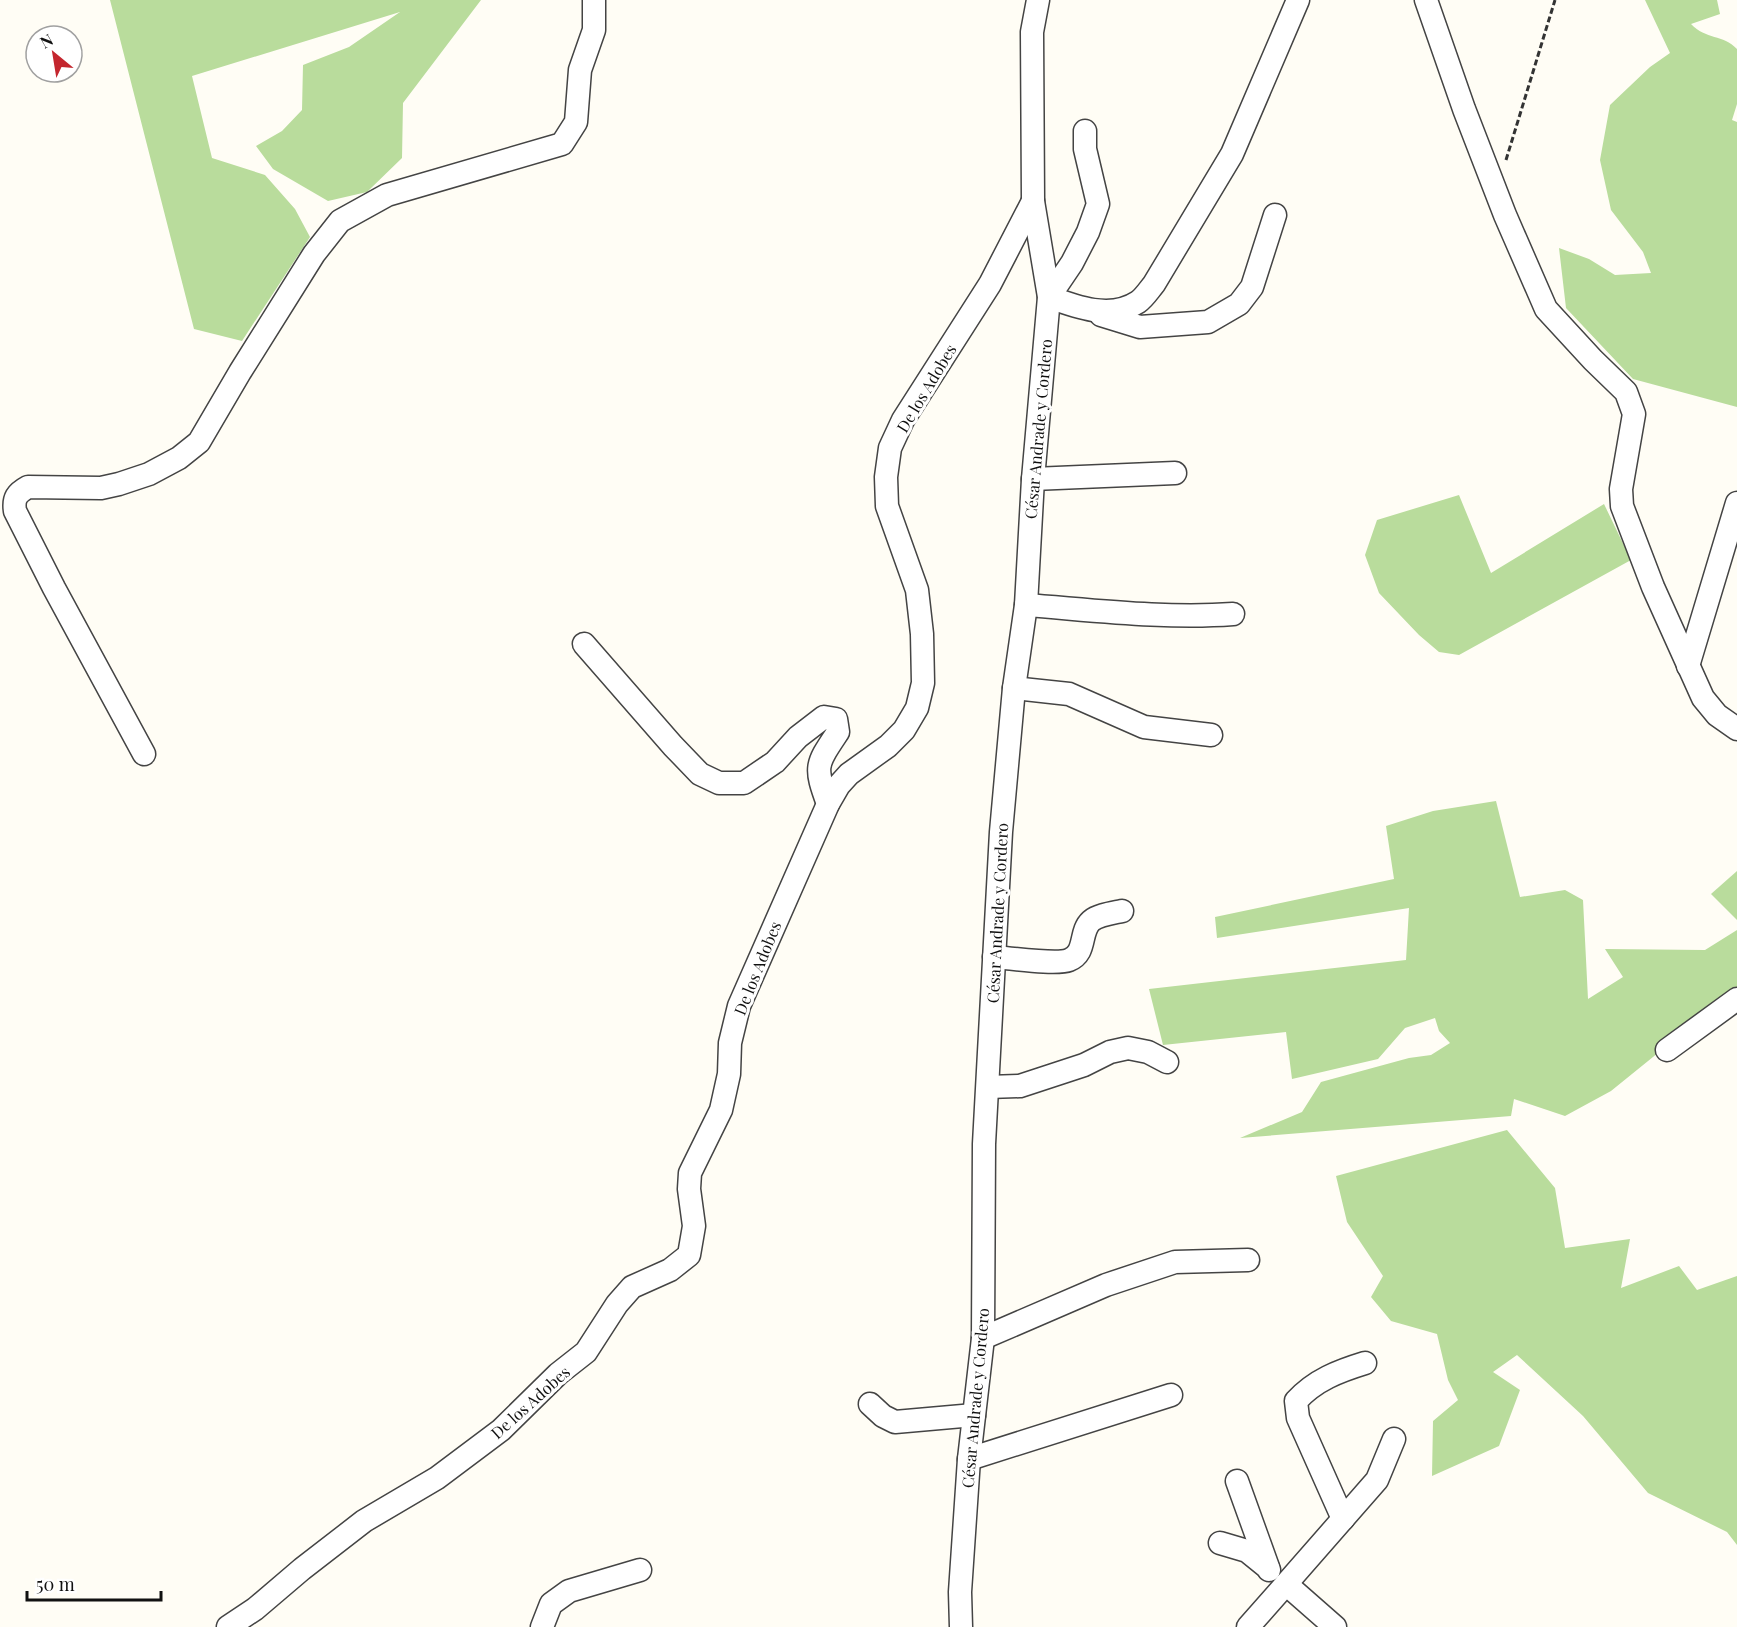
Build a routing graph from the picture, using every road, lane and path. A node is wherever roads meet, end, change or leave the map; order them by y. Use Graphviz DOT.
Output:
graph roads {
  1 [pos="594,0"];
  2 [pos="1038,0"];
  3 [pos="1298,0"];
  4 [pos="1426,0"];
  5 [pos="1555,0"];
  6 [pos="1085,131"];
  7 [pos="1496,190"];
  8 [pos="1033,201"];
  9 [pos="1275,215"];
  10 [pos="1049,297"];
  11 [pos="1086,310"];
  12 [pos="1174,473"];
  13 [pos="1034,479"];
  14 [pos="1737,503"];
  15 [pos="1026,605"];
  16 [pos="1233,614"];
  17 [pos="584,644"];
  18 [pos="1688,666"];
  19 [pos="1014,688"];
  20 [pos="1737,729"];
  21 [pos="1211,735"];
  22 [pos="144,753"];
  23 [pos="828,804"];
  24 [pos="1122,911"];
  25 [pos="994,957"];
  26 [pos="1737,999"];
  27 [pos="1667,1050"];
  28 [pos="1167,1062"];
  29 [pos="988,1087"];
  30 [pos="1248,1260"];
  31 [pos="983,1338"];
  32 [pos="1365,1363"];
  33 [pos="1171,1395"];
  34 [pos="870,1404"];
  35 [pos="974,1415"];
  36 [pos="1394,1439"];
  37 [pos="969,1459"];
  38 [pos="1237,1481"];
  39 [pos="1343,1519"];
  40 [pos="1220,1543"];
  41 [pos="640,1570"];
  42 [pos="1277,1583"];
  43 [pos="228,1627"];
  44 [pos="542,1627"];
  45 [pos="961,1627"];
  46 [pos="1248,1627"];
  47 [pos="1335,1627"];
  1 -- 22 [label="street"];
  2 -- 8 [label="street, César Andrade y Cordero"];
  3 -- 11 [label="street"];
  4 -- 7 [label="street"];
  5 -- 7 [label="path"];
  6 -- 10 [label="street"];
  7 -- 18 [label="street"];
  8 -- 10 [label="street, César Andrade y Cordero"];
  8 -- 23 [label="street, De los Adobes"];
  9 -- 11 [label="street"];
  10 -- 11 [label="street"];
  10 -- 13 [label="street, César Andrade y Cordero"];
  12 -- 13 [label="street"];
  13 -- 15 [label="street, César Andrade y Cordero"];
  14 -- 18 [label="street"];
  15 -- 16 [label="street"];
  15 -- 19 [label="street, César Andrade y Cordero"];
  17 -- 23 [label="street"];
  18 -- 20 [label="street"];
  19 -- 21 [label="street"];
  19 -- 25 [label="street, César Andrade y Cordero"];
  23 -- 43 [label="street, De los Adobes"];
  24 -- 25 [label="street"];
  25 -- 29 [label="street, César Andrade y Cordero"];
  26 -- 27 [label="street"];
  28 -- 29 [label="street"];
  29 -- 31 [label="street, César Andrade y Cordero"];
  30 -- 31 [label="street"];
  31 -- 35 [label="street, César Andrade y Cordero"];
  32 -- 39 [label="street"];
  33 -- 37 [label="street"];
  34 -- 35 [label="street"];
  35 -- 37 [label="street, César Andrade y Cordero"];
  36 -- 39 [label="street"];
  37 -- 45 [label="street, César Andrade y Cordero"];
  38 -- 42 [label="street"];
  39 -- 42 [label="street"];
  40 -- 42 [label="street"];
  41 -- 44 [label="street"];
  42 -- 46 [label="street"];
  42 -- 47 [label="street"];
}
